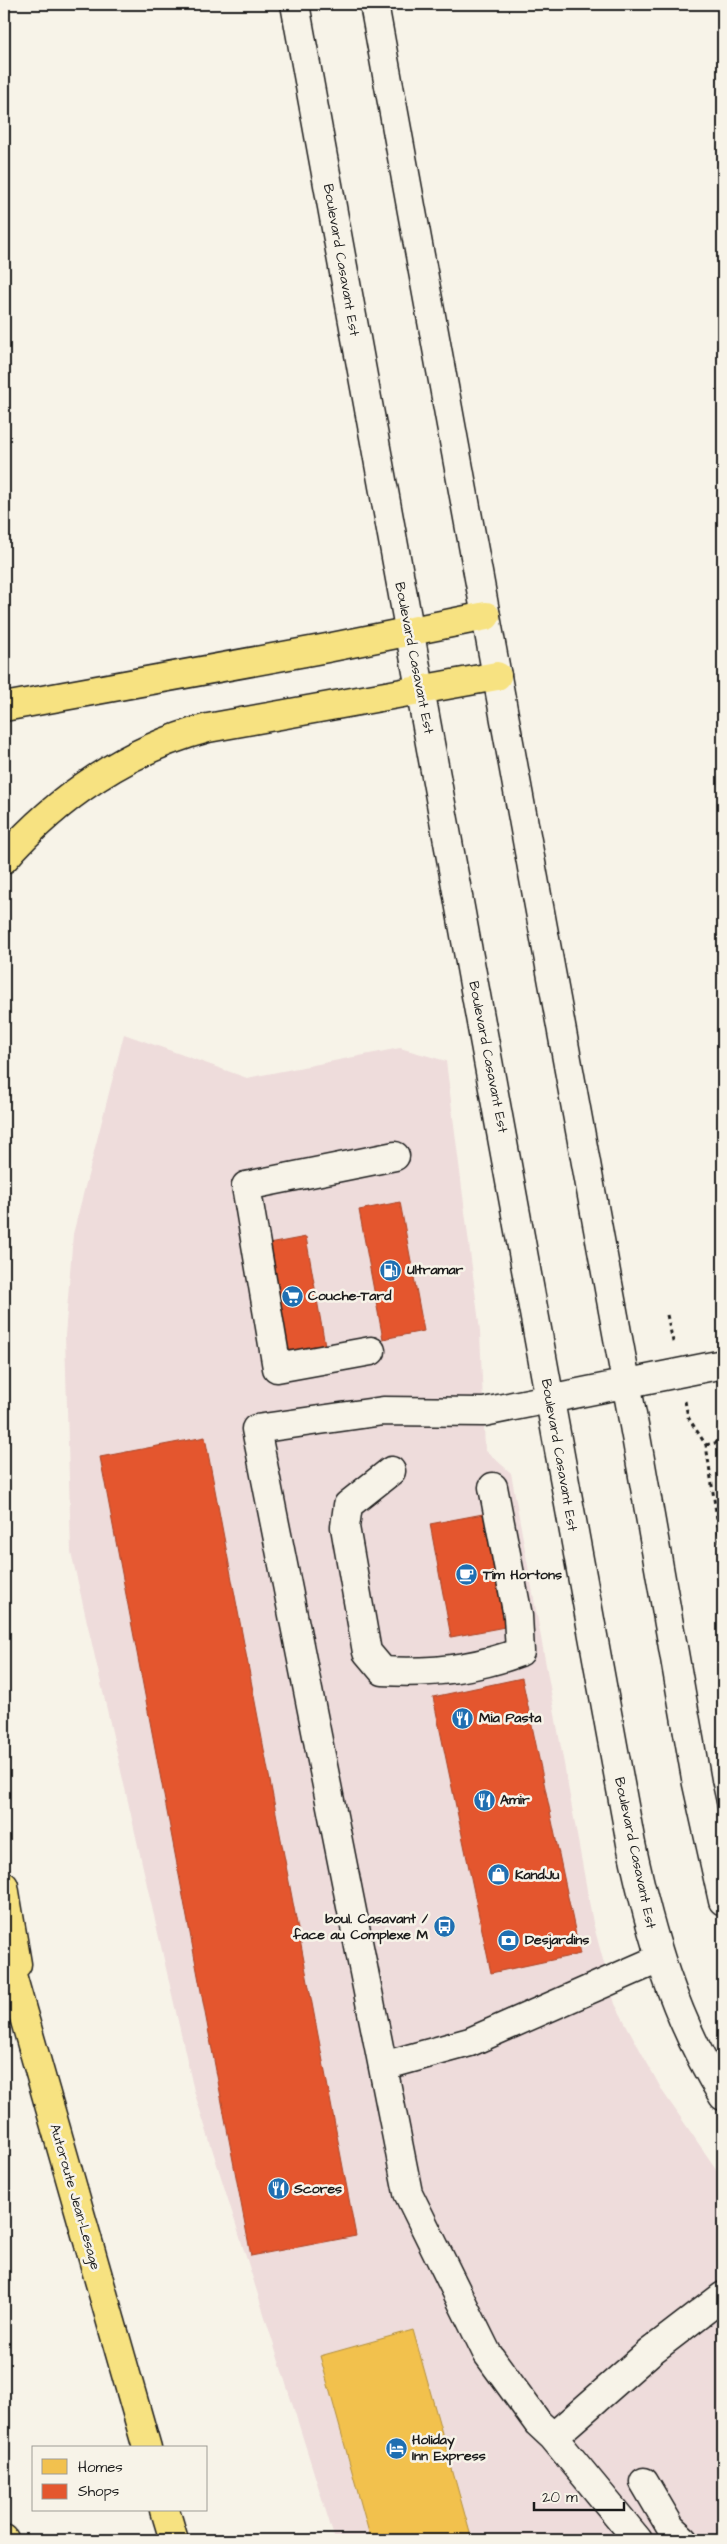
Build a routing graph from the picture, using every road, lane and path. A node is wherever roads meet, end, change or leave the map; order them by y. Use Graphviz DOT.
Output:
graph roads {
  1 [pos="294,4"];
  2 [pos="374,4"];
  3 [pos="486,616"];
  4 [pos="409,631"];
  5 [pos="497,676"];
  6 [pos="420,691"];
  7 [pos="4,706"];
  8 [pos="4,858"];
  9 [pos="395,1156"];
  10 [pos="371,1351"];
  11 [pos="723,1364"];
  12 [pos="626,1384"];
  13 [pos="550,1398"];
  14 [pos="688,1417"];
  15 [pos="723,1441"];
  16 [pos="706,1445"];
  17 [pos="391,1470"];
  18 [pos="493,1487"];
  19 [pos="723,1559"];
  20 [pos="4,1886"];
  21 [pos="723,1900"];
  22 [pos="4,1947"];
  23 [pos="659,1959"];
  24 [pos="30,2040"];
  25 [pos="383,2066"];
  26 [pos="723,2096"];
  27 [pos="723,2296"];
  28 [pos="553,2437"];
  29 [pos="146,2446"];
  30 [pos="644,2482"];
  31 [pos="166,2512"];
  32 [pos="174,2540"];
  33 [pos="638,2540"];
  34 [pos="684,2540"];
  1 -- 4 [label="street, Boulevard Casavant Est"];
  2 -- 3 [label="street"];
  3 -- 4 [label="highway"];
  3 -- 5 [label="street"];
  4 -- 6 [label="street, Boulevard Casavant Est"];
  4 -- 7 [label="highway"];
  5 -- 6 [label="highway"];
  5 -- 12 [label="street"];
  6 -- 8 [label="highway"];
  6 -- 13 [label="street, Boulevard Casavant Est"];
  9 -- 10 [label="street"];
  11 -- 12 [label="street"];
  12 -- 13 [label="street"];
  12 -- 21 [label="street"];
  13 -- 23 [label="street, Boulevard Casavant Est"];
  13 -- 25 [label="street"];
  14 -- 16 [label="path"];
  15 -- 16 [label="path"];
  16 -- 19 [label="path"];
  17 -- 18 [label="street"];
  20 -- 24 [label="highway"];
  22 -- 24 [label="highway, Autoroute Jean-Lesage"];
  23 -- 25 [label="street"];
  23 -- 26 [label="street, Boulevard Casavant Est"];
  24 -- 29 [label="highway, Autoroute Jean-Lesage"];
  25 -- 28 [label="street"];
  27 -- 28 [label="street"];
  28 -- 33 [label="street"];
  30 -- 34 [label="street"];
  31 -- 32 [label="highway"];
}
